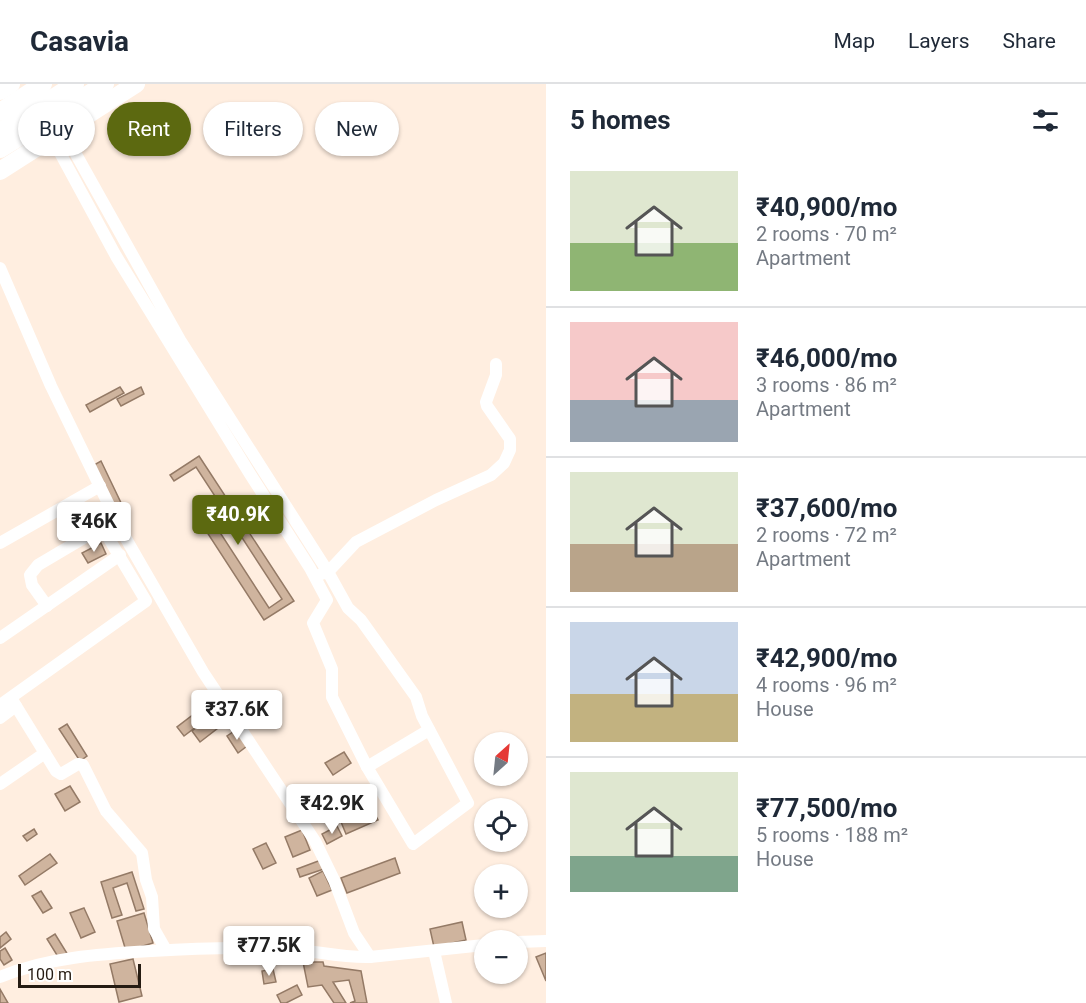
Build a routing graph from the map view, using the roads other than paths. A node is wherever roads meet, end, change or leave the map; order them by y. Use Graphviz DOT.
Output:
graph roads {
  1 [pos="11,84"];
  2 [pos="42,84"];
  3 [pos="75,84"];
  4 [pos="105,84"];
  5 [pos="136,84"];
  6 [pos="0,91"];
  7 [pos="95,110"];
  8 [pos="0,112"];
  9 [pos="0,132"];
  10 [pos="0,150"];
  11 [pos="24,156"];
  12 [pos="68,156"];
  13 [pos="72,156"];
  14 [pos="0,171"];
  15 [pos="111,217"];
  16 [pos="98,223"];
  17 [pos="0,268"];
  18 [pos="496,364"];
  19 [pos="100,486"];
  20 [pos="115,519"];
  21 [pos="102,527"];
  22 [pos="0,543"];
  23 [pos="120,555"];
  24 [pos="328,572"];
  25 [pos="315,577"];
  26 [pos="47,606"];
  27 [pos="1,636"];
  28 [pos="14,702"];
  29 [pos="0,705"];
  30 [pos="0,718"];
  31 [pos="429,730"];
  32 [pos="45,753"];
  33 [pos="367,767"];
  34 [pos="0,784"];
  35 [pos="546,941"];
  36 [pos="528,942"];
  37 [pos="474,946"];
  38 [pos="166,950"];
  39 [pos="434,951"];
  40 [pos="370,957"];
  41 [pos="0,977"];
  42 [pos="446,1003"];
  1 -- 6 [label="highway"];
  2 -- 8 [label="highway"];
  3 -- 9 [label="highway"];
  4 -- 10 [label="highway"];
  5 -- 7 [label="highway"];
  11 -- 14 [label="highway"];
  12 -- 16 [label="street"];
  13 -- 15 [label="street"];
  15 -- 16 [label="street"];
  15 -- 24 [label="street"];
  16 -- 25 [label="street"];
  17 -- 19 [label="street"];
  18 -- 24 [label="street"];
  19 -- 20 [label="street"];
  19 -- 22 [label="street"];
  20 -- 21 [label="street"];
  20 -- 40 [label="street"];
  21 -- 23 [label="street"];
  21 -- 26 [label="street"];
  23 -- 26 [label="street"];
  23 -- 28 [label="street"];
  24 -- 25 [label="street"];
  24 -- 31 [label="street"];
  25 -- 33 [label="street"];
  26 -- 27 [label="street"];
  28 -- 29 [label="street"];
  28 -- 30 [label="street"];
  28 -- 32 [label="street"];
  31 -- 33 [label="street"];
  31 -- 33 [label="street"];
  32 -- 34 [label="street"];
  32 -- 38 [label="street"];
  35 -- 36 [label="street"];
  37 -- 39 [label="street"];
  38 -- 40 [label="street"];
  38 -- 41 [label="street"];
  39 -- 40 [label="street"];
  39 -- 42 [label="street"];
}
